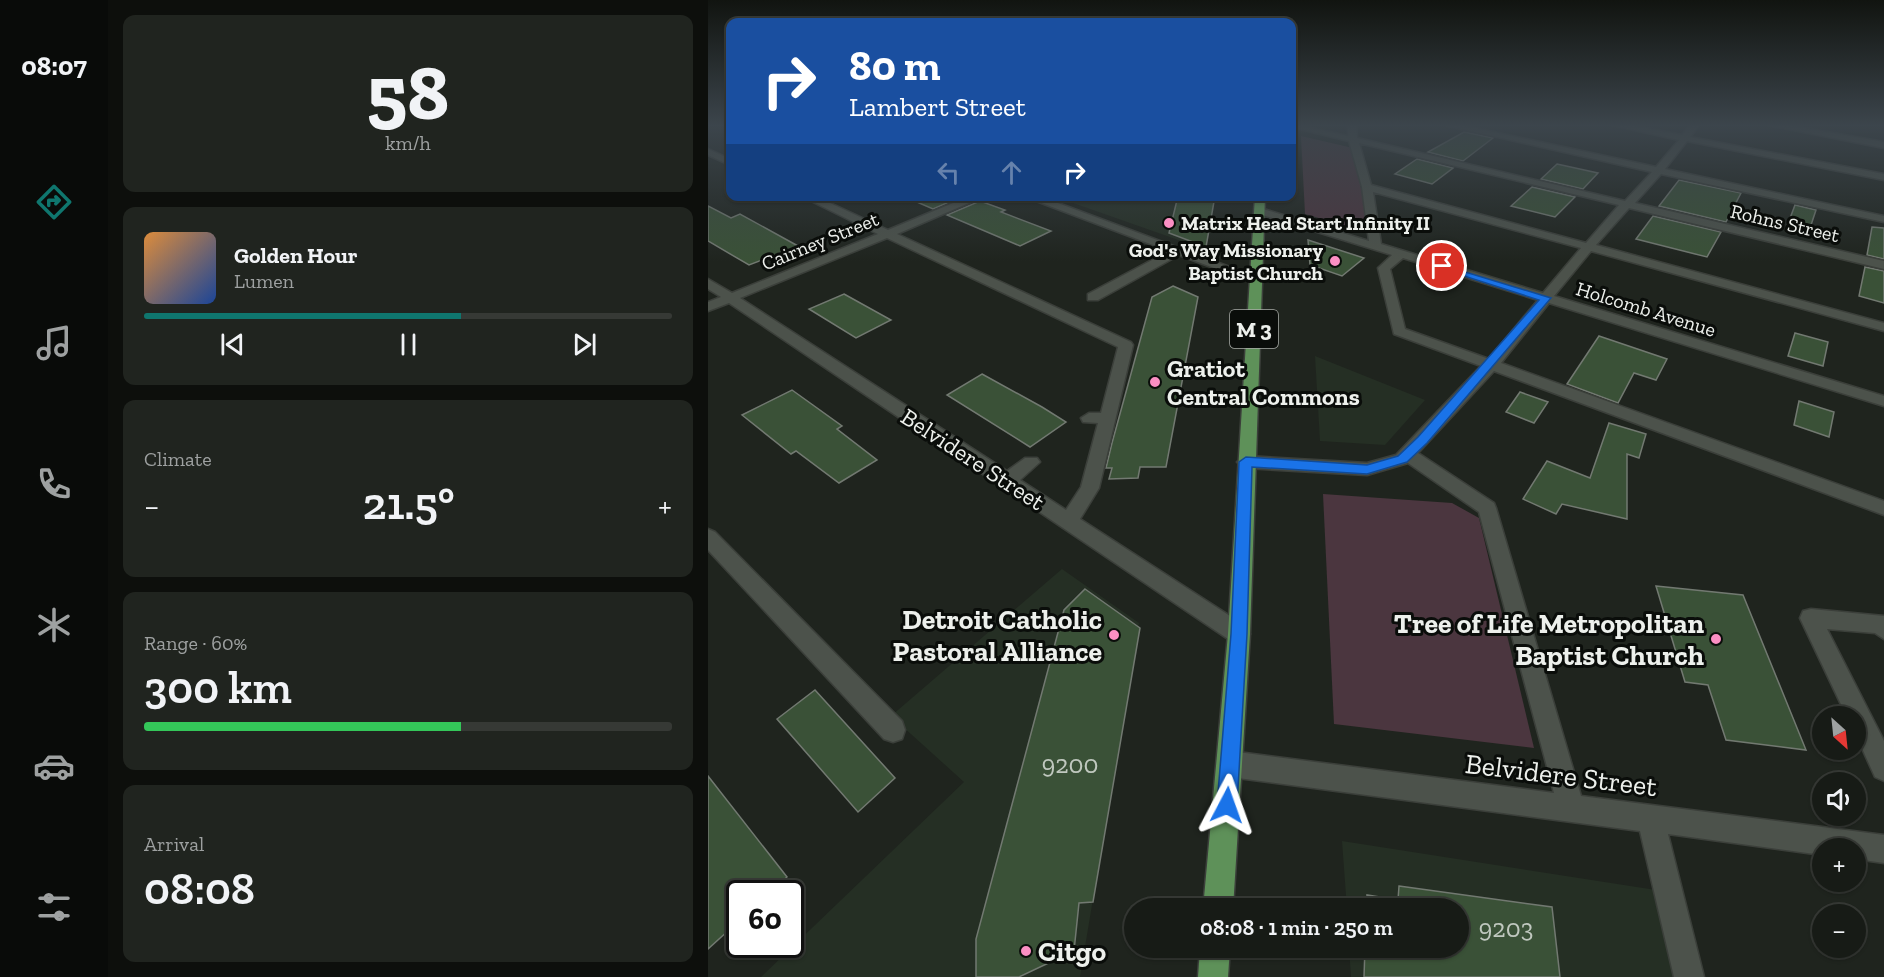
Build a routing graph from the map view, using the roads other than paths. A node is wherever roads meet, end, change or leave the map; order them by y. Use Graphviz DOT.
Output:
graph roads {
  1 [pos="1362,170"];
  2 [pos="1480,170"];
  3 [pos="1659,170"];
  4 [pos="1846,170"];
  5 [pos="1884,177"];
  6 [pos="1367,187"];
  7 [pos="817,201"];
  8 [pos="968,201"];
  9 [pos="1042,201"];
  10 [pos="1260,204"];
  11 [pos="1627,204"];
  12 [pos="1884,219"];
  13 [pos="888,234"];
  14 [pos="1588,247"];
  15 [pos="1376,248"];
  16 [pos="1178,251"];
  17 [pos="1401,254"];
  18 [pos="1884,264"];
  19 [pos="1256,279"];
  20 [pos="708,284"];
  21 [pos="1093,297"];
  22 [pos="730,298"];
  23 [pos="1546,298"];
  24 [pos="708,307"];
  25 [pos="1884,327"];
  26 [pos="1491,365"];
  27 [pos="1884,401"];
  28 [pos="1089,418"];
  29 [pos="1108,418"];
  30 [pos="1407,454"];
  31 [pos="1031,462"];
  32 [pos="1246,462"];
  33 [pos="1006,481"];
  34 [pos="1884,508"];
  35 [pos="1068,521"];
  36 [pos="708,537"];
  37 [pos="1884,629"];
  38 [pos="1239,634"];
  39 [pos="893,730"];
  40 [pos="1230,764"];
  41 [pos="1884,768"];
  42 [pos="1572,810"];
  43 [pos="1650,817"];
  44 [pos="1884,849"];
  45 [pos="1219,898"];
  46 [pos="1214,958"];
  47 [pos="1213,977"];
  48 [pos="1689,977"];
  1 -- 6 [label="street"];
  2 -- 11 [label="street, Rohns Street"];
  3 -- 11 [label="street"];
  3 -- 12 [label="street"];
  4 -- 5 [label="street"];
  6 -- 14 [label="street"];
  6 -- 15 [label="street"];
  7 -- 13 [label="street"];
  8 -- 13 [label="street, Cairney Street"];
  9 -- 16 [label="street"];
  10 -- 15 [label="street, Holcomb Avenue"];
  10 -- 19 [label="main road, M 3"];
  11 -- 14 [label="street"];
  11 -- 18 [label="street, Rohns Street"];
  13 -- 22 [label="street, Cairney Street"];
  13 -- 29 [label="street"];
  14 -- 23 [label="street"];
  14 -- 25 [label="street"];
  15 -- 17 [label="street, Holcomb Avenue"];
  16 -- 19 [label="street"];
  16 -- 21 [label="street"];
  17 -- 23 [label="street, Holcomb Avenue"];
  17 -- 26 [label="street"];
  19 -- 32 [label="main road, M 3"];
  20 -- 22 [label="street, Belvidere Street"];
  22 -- 24 [label="street, Cairney Street"];
  22 -- 33 [label="street, Belvidere Street"];
  23 -- 26 [label="street"];
  23 -- 27 [label="street, Holcomb Avenue"];
  26 -- 30 [label="street"];
  26 -- 34 [label="street"];
  28 -- 29 [label="street"];
  29 -- 35 [label="street"];
  30 -- 32 [label="street"];
  30 -- 42 [label="street"];
  31 -- 33 [label="street"];
  32 -- 38 [label="main road, M 3"];
  33 -- 35 [label="street, Belvidere Street"];
  35 -- 38 [label="street, Belvidere Street"];
  36 -- 39 [label="street"];
  37 -- 41 [label="street"];
  38 -- 40 [label="main road, M 3"];
  40 -- 42 [label="street, Belvidere Street"];
  40 -- 45 [label="main road, M 3"];
  42 -- 43 [label="street, Belvidere Street"];
  43 -- 44 [label="street, Belvidere Street"];
  43 -- 48 [label="street"];
  46 -- 47 [label="main road"];
}
